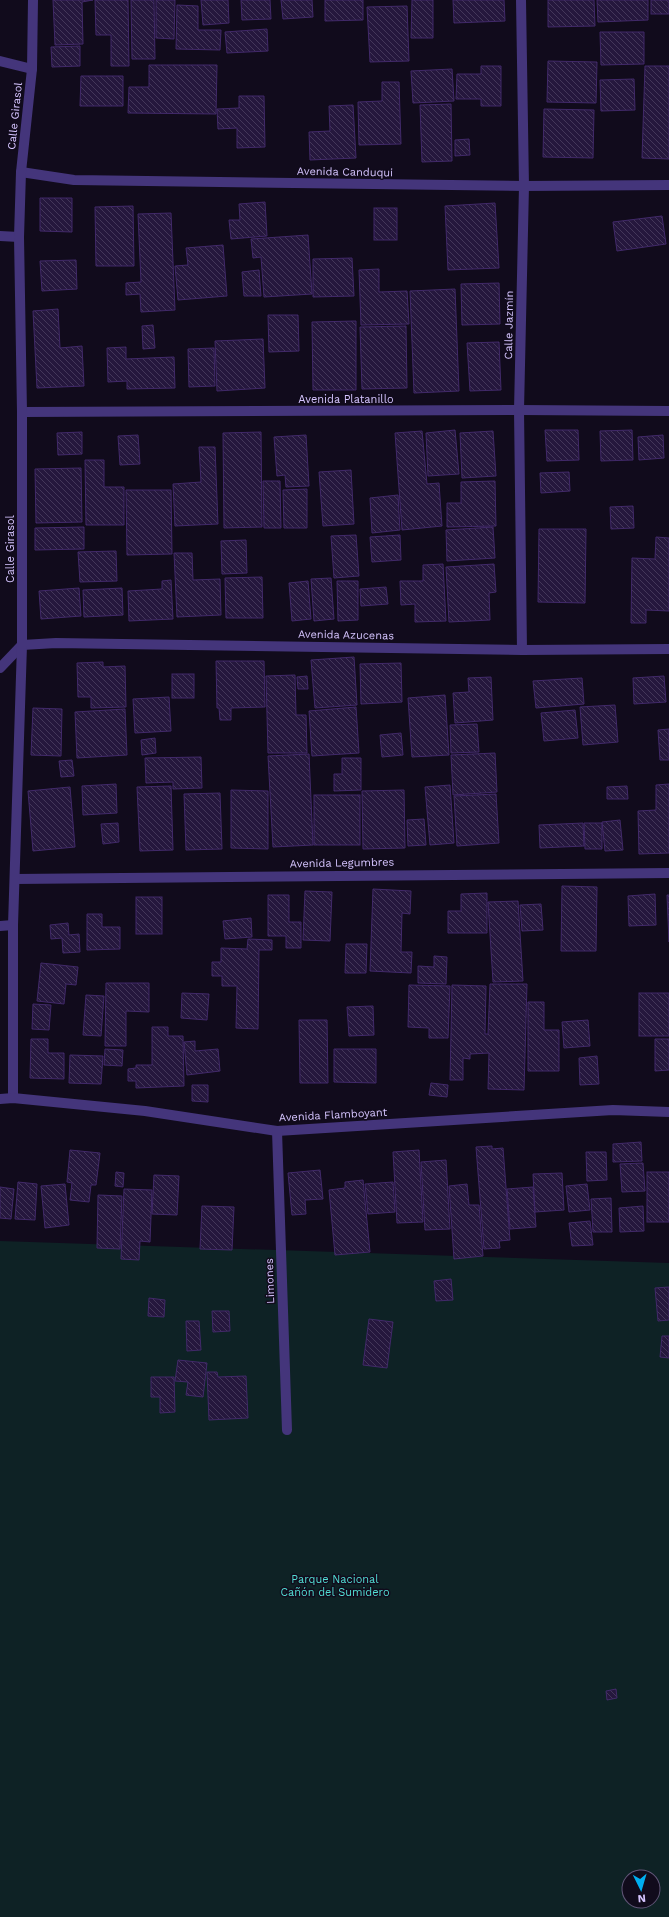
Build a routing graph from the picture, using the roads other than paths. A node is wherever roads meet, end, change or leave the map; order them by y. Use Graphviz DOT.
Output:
graph roads {
  1 [pos="33,0"];
  2 [pos="521,0"];
  3 [pos="0,61"];
  4 [pos="32,69"];
  5 [pos="21,172"];
  6 [pos="524,186"];
  7 [pos="669,186"];
  8 [pos="0,236"];
  9 [pos="19,237"];
  10 [pos="519,410"];
  11 [pos="669,411"];
  12 [pos="22,412"];
  13 [pos="22,645"];
  14 [pos="669,649"];
  15 [pos="522,650"];
  16 [pos="0,668"];
  17 [pos="669,873"];
  18 [pos="15,879"];
  19 [pos="13,924"];
  20 [pos="0,926"];
  21 [pos="13,1098"];
  22 [pos="0,1099"];
  23 [pos="669,1112"];
  24 [pos="277,1131"];
  25 [pos="287,1430"];
  1 -- 4 [label="street, Calle Girasol"];
  2 -- 6 [label="street, Calle Jazmín"];
  3 -- 4 [label="street"];
  4 -- 5 [label="street, Calle Girasol"];
  5 -- 6 [label="street, Avenida Canduqui"];
  5 -- 9 [label="street, Calle Girasol"];
  6 -- 7 [label="street, Avenida Canduqui"];
  6 -- 10 [label="street, Calle Jazmín"];
  8 -- 9 [label="street"];
  9 -- 12 [label="street, Calle Girasol"];
  10 -- 11 [label="street, Avenida Platanillo"];
  10 -- 12 [label="street, Avenida Platanillo"];
  10 -- 15 [label="street, Calle Jazmín"];
  12 -- 13 [label="street, Calle Girasol"];
  13 -- 15 [label="street, Avenida Azucenas"];
  13 -- 16 [label="street"];
  13 -- 18 [label="street, Calle Girasol"];
  14 -- 15 [label="street, Avenida Azucenas"];
  17 -- 18 [label="street, Avenida Legumbres"];
  18 -- 19 [label="street, Calle Girasol"];
  19 -- 20 [label="street"];
  19 -- 21 [label="street, Calle Girasol"];
  21 -- 22 [label="street, Avenida Flamboyant"];
  21 -- 24 [label="street, Avenida Flamboyant"];
  23 -- 24 [label="street, Avenida Flamboyant"];
  24 -- 25 [label="street, Limones"];
}
